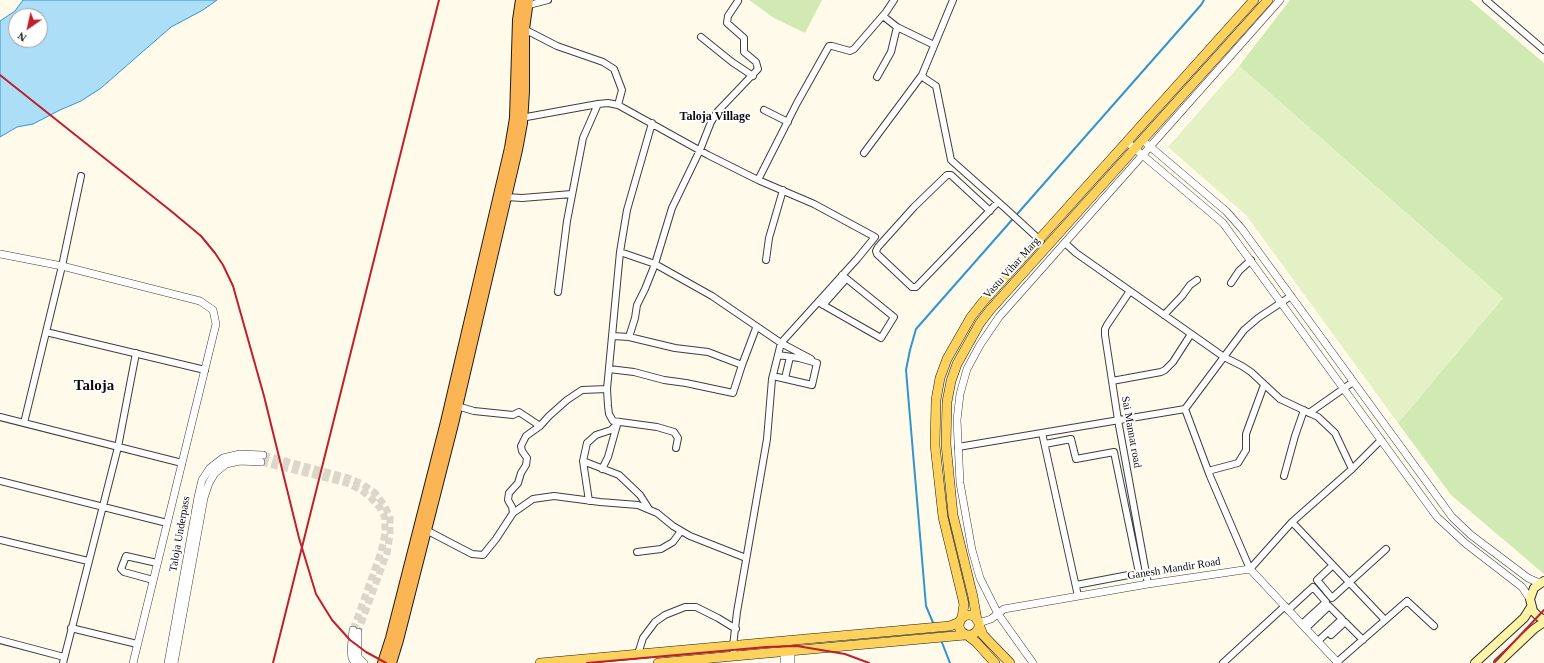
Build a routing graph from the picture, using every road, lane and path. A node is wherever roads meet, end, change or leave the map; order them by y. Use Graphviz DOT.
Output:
graph roads {
  1 [pos="548,0"];
  2 [pos="738,0"];
  3 [pos="894,0"];
  4 [pos="953,0"];
  5 [pos="1254,0"];
  6 [pos="1268,0"];
  7 [pos="1280,0"];
  8 [pos="1486,0"];
  9 [pos="524,3"];
  10 [pos="883,16"];
  11 [pos="897,27"];
  12 [pos="524,30"];
  13 [pos="701,37"];
  14 [pos="934,45"];
  15 [pos="1544,50"];
  16 [pos="922,75"];
  17 [pos="753,76"];
  18 [pos="877,77"];
  19 [pos="598,104"];
  20 [pos="618,105"];
  21 [pos="764,110"];
  22 [pos="518,118"];
  23 [pos="788,122"];
  24 [pos="652,123"];
  25 [pos="1135,134"];
  26 [pos="1143,141"];
  27 [pos="1127,142"];
  28 [pos="1150,147"];
  29 [pos="1136,148"];
  30 [pos="700,150"];
  31 [pos="864,154"];
  32 [pos="1143,155"];
  33 [pos="81,176"];
  34 [pos="758,180"];
  35 [pos="783,190"];
  36 [pos="572,194"];
  37 [pos="506,197"];
  38 [pos="998,202"];
  39 [pos="990,211"];
  40 [pos="1039,239"];
  41 [pos="1065,243"];
  42 [pos="1047,246"];
  43 [pos="620,252"];
  44 [pos="0,254"];
  45 [pos="766,260"];
  46 [pos="1251,260"];
  47 [pos="655,264"];
  48 [pos="62,266"];
  49 [pos="844,277"];
  50 [pos="1197,280"];
  51 [pos="1231,282"];
  52 [pos="1130,291"];
  53 [pos="558,292"];
  54 [pos="1290,296"];
  55 [pos="1281,302"];
  56 [pos="820,303"];
  57 [pos="1164,315"];
  58 [pos="756,328"];
  59 [pos="1313,328"];
  60 [pos="46,332"];
  61 [pos="1304,333"];
  62 [pos="1191,334"];
  63 [pos="613,336"];
  64 [pos="629,337"];
  65 [pos="780,343"];
  66 [pos="136,354"];
  67 [pos="778,355"];
  68 [pos="790,357"];
  69 [pos="1224,357"];
  70 [pos="810,359"];
  71 [pos="742,365"];
  72 [pos="609,369"];
  73 [pos="205,370"];
  74 [pos="773,376"];
  75 [pos="785,378"];
  76 [pos="1112,381"];
  77 [pos="1353,382"];
  78 [pos="1264,385"];
  79 [pos="1344,388"];
  80 [pos="607,390"];
  81 [pos="457,406"];
  82 [pos="1184,409"];
  83 [pos="1306,412"];
  84 [pos="0,417"];
  85 [pos="1118,420"];
  86 [pos="24,423"];
  87 [pos="618,423"];
  88 [pos="540,426"];
  89 [pos="1042,433"];
  90 [pos="1381,440"];
  91 [pos="1045,444"];
  92 [pos="118,447"];
  93 [pos="958,447"];
  94 [pos="676,448"];
  95 [pos="583,461"];
  96 [pos="182,463"];
  97 [pos="602,468"];
  98 [pos="1352,469"];
  99 [pos="1416,470"];
  100 [pos="1208,471"];
  101 [pos="1284,476"];
  102 [pos="1408,477"];
  103 [pos="0,481"];
  104 [pos="589,501"];
  105 [pos="102,507"];
  106 [pos="650,510"];
  107 [pos="513,513"];
  108 [pos="1292,522"];
  109 [pos="167,523"];
  110 [pos="426,530"];
  111 [pos="682,531"];
  112 [pos="0,540"];
  113 [pos="1386,549"];
  114 [pos="637,552"];
  115 [pos="746,558"];
  116 [pos="88,561"];
  117 [pos="157,562"];
  118 [pos="1333,565"];
  119 [pos="1250,569"];
  120 [pos="153,580"];
  121 [pos="1544,582"];
  122 [pos="1349,583"];
  123 [pos="1148,584"];
  124 [pos="1076,585"];
  125 [pos="1078,596"];
  126 [pos="1530,603"];
  127 [pos="1287,608"];
  128 [pos="998,614"];
  129 [pos="961,620"];
  130 [pos="1385,620"];
  131 [pos="1544,621"];
  132 [pos="978,623"];
  133 [pos="1304,626"];
  134 [pos="1434,626"];
  135 [pos="72,628"];
  136 [pos="736,629"];
  137 [pos="966,635"];
  138 [pos="0,640"];
  139 [pos="1363,640"];
  140 [pos="1319,643"];
  141 [pos="137,644"];
  142 [pos="733,646"];
  143 [pos="787,651"];
  144 [pos="638,654"];
  145 [pos="734,656"];
  146 [pos="63,660"];
  147 [pos="133,663"];
  148 [pos="168,663"];
  149 [pos="174,663"];
  150 [pos="355,663"];
  151 [pos="364,663"];
  152 [pos="383,663"];
  153 [pos="391,663"];
  154 [pos="540,663"];
  155 [pos="658,663"];
  156 [pos="784,663"];
  157 [pos="791,663"];
  158 [pos="995,663"];
  159 [pos="1010,663"];
  160 [pos="1033,663"];
  161 [pos="1223,663"];
  162 [pos="1337,663"];
  163 [pos="1475,663"];
  164 [pos="1498,663"];
  1 -- 9 [label="street"];
  2 -- 17 [label="street"];
  3 -- 10 [label="street"];
  4 -- 14 [label="street"];
  5 -- 25 [label="main road"];
  6 -- 26 [label="main road, Vastu Vihar Marg"];
  7 -- 28 [label="street"];
  8 -- 15 [label="street"];
  9 -- 12 [label="highway"];
  9 -- 22 [label="highway"];
  10 -- 11 [label="street"];
  10 -- 23 [label="street"];
  11 -- 14 [label="street"];
  11 -- 18 [label="street"];
  12 -- 20 [label="street"];
  12 -- 22 [label="highway"];
  13 -- 17 [label="street"];
  14 -- 16 [label="street"];
  16 -- 31 [label="street"];
  16 -- 38 [label="street"];
  17 -- 30 [label="street"];
  19 -- 20 [label="street"];
  19 -- 22 [label="street"];
  19 -- 36 [label="street"];
  20 -- 24 [label="street"];
  21 -- 23 [label="street"];
  22 -- 37 [label="highway"];
  22 -- 152 [label="highway"];
  23 -- 34 [label="street"];
  24 -- 30 [label="street"];
  24 -- 43 [label="street"];
  25 -- 26 [label="street"];
  25 -- 27 [label="main road"];
  26 -- 28 [label="street"];
  26 -- 29 [label="main road, Vastu Vihar Marg"];
  27 -- 29 [label="street"];
  27 -- 40 [label="main road"];
  28 -- 32 [label="street"];
  28 -- 54 [label="street"];
  29 -- 32 [label="street"];
  29 -- 42 [label="main road, Vastu Vihar Marg"];
  30 -- 34 [label="street"];
  30 -- 47 [label="street"];
  32 -- 41 [label="street"];
  32 -- 46 [label="street"];
  33 -- 48 [label="street"];
  34 -- 35 [label="street"];
  35 -- 45 [label="street"];
  35 -- 49 [label="street"];
  36 -- 37 [label="street"];
  36 -- 53 [label="street"];
  37 -- 81 [label="highway"];
  38 -- 39 [label="street"];
  38 -- 40 [label="street"];
  39 -- 39 [label="street"];
  40 -- 42 [label="street"];
  40 -- 129 [label="main road"];
  41 -- 52 [label="street"];
  41 -- 93 [label="street"];
  42 -- 132 [label="main road, Vastu Vihar Marg"];
  43 -- 47 [label="street"];
  43 -- 63 [label="street"];
  44 -- 48 [label="street"];
  46 -- 51 [label="street"];
  46 -- 55 [label="street"];
  47 -- 58 [label="street"];
  47 -- 64 [label="street"];
  48 -- 60 [label="street"];
  48 -- 73 [label="street"];
  49 -- 56 [label="street"];
  49 -- 56 [label="street"];
  50 -- 57 [label="street"];
  52 -- 57 [label="street"];
  52 -- 76 [label="street, Sai Mannat road"];
  54 -- 55 [label="street"];
  54 -- 59 [label="street"];
  55 -- 61 [label="street"];
  55 -- 69 [label="street"];
  56 -- 65 [label="street"];
  57 -- 62 [label="street"];
  58 -- 65 [label="street"];
  58 -- 71 [label="street"];
  59 -- 61 [label="street"];
  59 -- 77 [label="street"];
  60 -- 66 [label="street"];
  60 -- 86 [label="street"];
  61 -- 79 [label="street"];
  62 -- 69 [label="street"];
  62 -- 76 [label="street"];
  63 -- 64 [label="street"];
  63 -- 72 [label="street"];
  64 -- 71 [label="street"];
  65 -- 67 [label="street"];
  65 -- 70 [label="street"];
  66 -- 73 [label="street"];
  66 -- 92 [label="street"];
  67 -- 68 [label="street"];
  67 -- 74 [label="street"];
  68 -- 75 [label="street"];
  68 -- 75 [label="street"];
  69 -- 78 [label="street"];
  69 -- 82 [label="street"];
  71 -- 72 [label="street"];
  72 -- 80 [label="street"];
  73 -- 96 [label="street"];
  74 -- 75 [label="street"];
  74 -- 115 [label="street"];
  76 -- 85 [label="street, Sai Mannat road"];
  77 -- 79 [label="street"];
  77 -- 99 [label="street"];
  78 -- 83 [label="street"];
  78 -- 100 [label="street"];
  79 -- 83 [label="street"];
  79 -- 90 [label="street"];
  80 -- 87 [label="street"];
  80 -- 88 [label="street"];
  81 -- 88 [label="street"];
  81 -- 110 [label="highway"];
  82 -- 85 [label="street"];
  82 -- 100 [label="street"];
  83 -- 98 [label="street"];
  83 -- 101 [label="street"];
  84 -- 86 [label="street"];
  85 -- 89 [label="street"];
  85 -- 123 [label="street, Sai Mannat road"];
  86 -- 92 [label="street"];
  87 -- 94 [label="street"];
  87 -- 95 [label="street"];
  87 -- 97 [label="street"];
  88 -- 107 [label="street"];
  89 -- 91 [label="street"];
  89 -- 93 [label="street"];
  90 -- 98 [label="street"];
  90 -- 102 [label="street"];
  91 -- 124 [label="street"];
  91 -- 124 [label="street"];
  92 -- 96 [label="street"];
  92 -- 105 [label="street"];
  93 -- 128 [label="street"];
  95 -- 97 [label="street"];
  95 -- 104 [label="street"];
  96 -- 109 [label="street"];
  97 -- 106 [label="street"];
  98 -- 108 [label="street"];
  99 -- 102 [label="street"];
  99 -- 121 [label="street"];
  100 -- 119 [label="street"];
  102 -- 126 [label="street"];
  103 -- 105 [label="street"];
  104 -- 106 [label="street"];
  104 -- 107 [label="street"];
  105 -- 109 [label="street"];
  105 -- 116 [label="street"];
  106 -- 111 [label="street"];
  107 -- 110 [label="street"];
  108 -- 118 [label="street"];
  108 -- 119 [label="street"];
  109 -- 117 [label="street"];
  110 -- 153 [label="highway"];
  111 -- 114 [label="street"];
  111 -- 115 [label="street"];
  112 -- 116 [label="street"];
  113 -- 122 [label="street"];
  115 -- 136 [label="street"];
  116 -- 135 [label="street"];
  117 -- 120 [label="street"];
  117 -- 120 [label="street"];
  118 -- 122 [label="street"];
  118 -- 122 [label="street"];
  119 -- 123 [label="street, Ganesh Mandir Road"];
  119 -- 127 [label="street"];
  120 -- 141 [label="street"];
  121 -- 126 [label="main road"];
  122 -- 130 [label="street"];
  123 -- 125 [label="street, Ganesh Mandir Road"];
  124 -- 125 [label="street"];
  125 -- 128 [label="street, Ganesh Mandir Road"];
  126 -- 131 [label="main road"];
  126 -- 163 [label="main road"];
  127 -- 133 [label="street"];
  127 -- 133 [label="street"];
  127 -- 161 [label="street"];
  128 -- 132 [label="street, Ganesh Mandir Road"];
  128 -- 160 [label="street"];
  129 -- 132 [label="main road"];
  129 -- 137 [label="main road"];
  129 -- 142 [label="main road"];
  130 -- 134 [label="street"];
  130 -- 139 [label="street"];
  131 -- 164 [label="main road"];
  132 -- 137 [label="main road"];
  132 -- 159 [label="main road"];
  133 -- 140 [label="street"];
  133 -- 140 [label="street"];
  135 -- 141 [label="street"];
  135 -- 146 [label="street"];
  136 -- 142 [label="street"];
  136 -- 144 [label="street"];
  137 -- 143 [label="main road"];
  137 -- 158 [label="main road"];
  138 -- 146 [label="street"];
  139 -- 140 [label="street"];
  139 -- 162 [label="street"];
  140 -- 162 [label="street"];
  141 -- 147 [label="street"];
  142 -- 144 [label="main road"];
  142 -- 145 [label="street"];
  143 -- 145 [label="main road"];
  143 -- 156 [label="street"];
  143 -- 157 [label="street"];
  144 -- 154 [label="main road"];
  145 -- 155 [label="main road"];
  148 -- 149 [label="street, Taloja Underpass"];
  150 -- 151 [label="street"];
}
